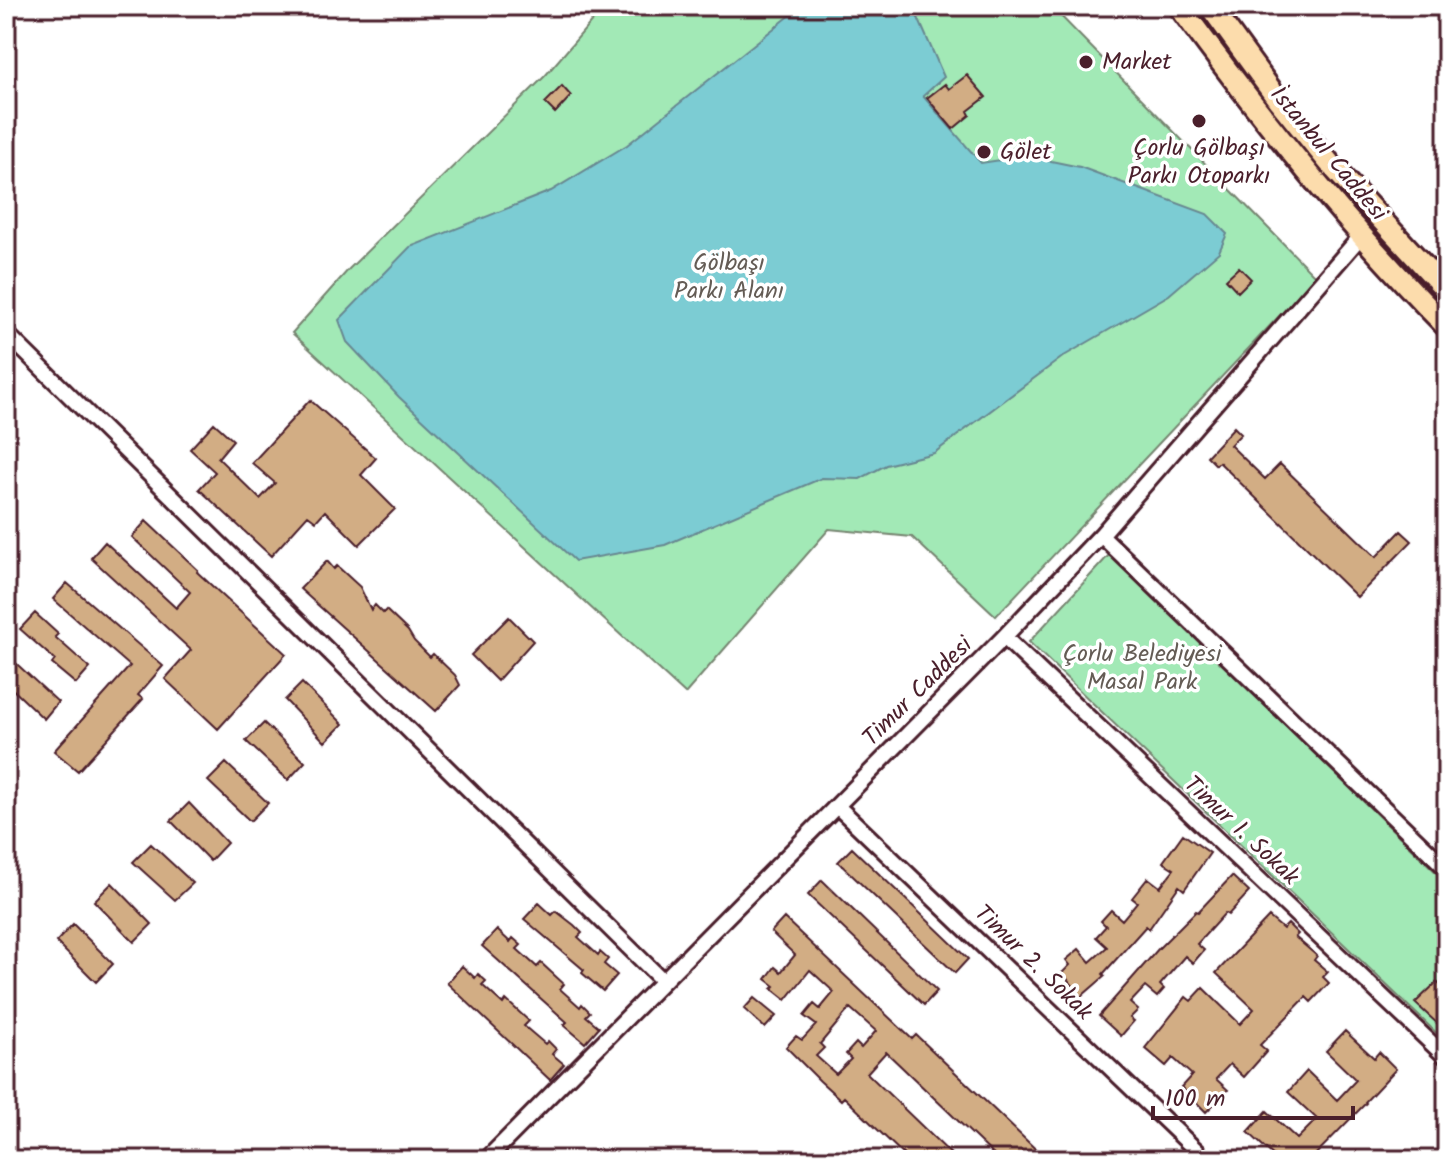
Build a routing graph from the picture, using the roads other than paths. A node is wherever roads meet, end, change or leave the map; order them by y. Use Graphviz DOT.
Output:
graph roads {
  1 [pos="1179,6"];
  2 [pos="1210,6"];
  3 [pos="1361,236"];
  4 [pos="1447,291"];
  5 [pos="1447,327"];
  6 [pos="6,333"];
  7 [pos="1101,535"];
  8 [pos="1004,637"];
  9 [pos="837,806"];
  10 [pos="1447,869"];
  11 [pos="663,981"];
  12 [pos="1447,1058"];
  13 [pos="1198,1152"];
  14 [pos="486,1160"];
  1 -- 3 [label="highway, İstanbul Caddesi"];
  2 -- 4 [label="highway, İstanbul Caddesi"];
  3 -- 5 [label="highway, İstanbul Caddesi"];
  3 -- 7 [label="street, Timur Caddesi"];
  6 -- 11 [label="street"];
  7 -- 8 [label="street, Timur Caddesi"];
  7 -- 10 [label="street"];
  8 -- 9 [label="street, Timur Caddesi"];
  8 -- 12 [label="street, Timur 1. Sokak"];
  9 -- 11 [label="street, Timur Caddesi"];
  9 -- 13 [label="street, Timur 2. Sokak"];
  11 -- 14 [label="street, Timur Caddesi"];
}
